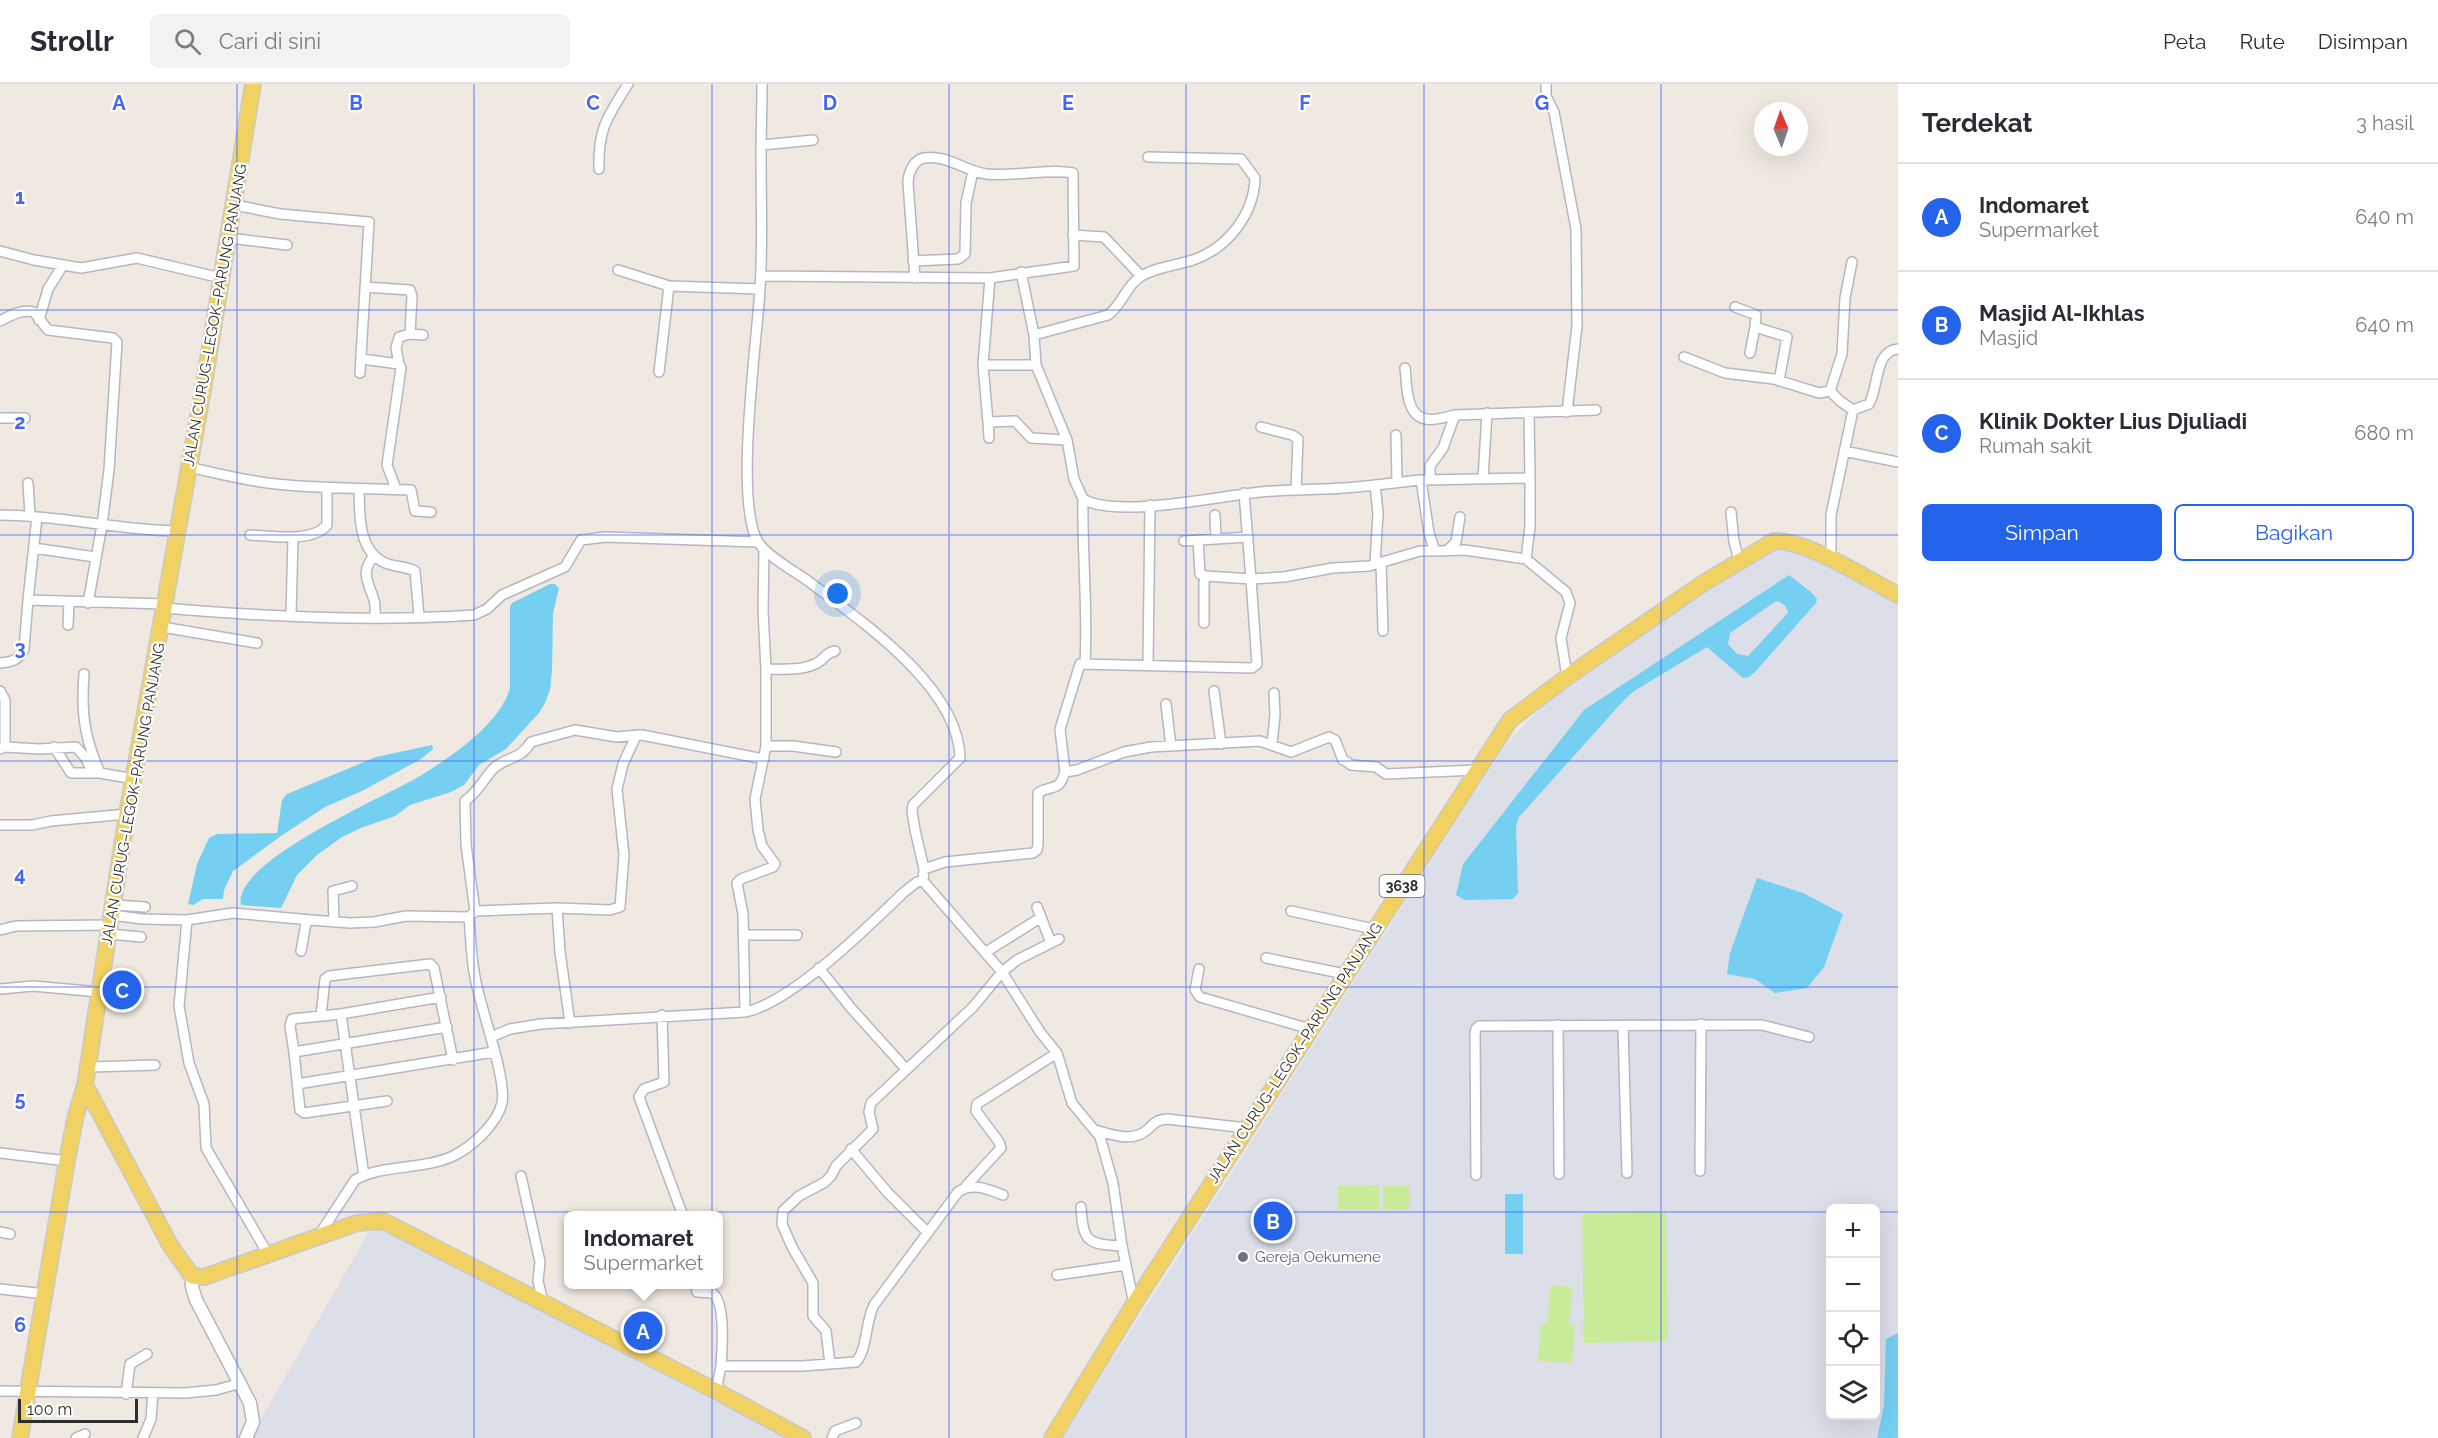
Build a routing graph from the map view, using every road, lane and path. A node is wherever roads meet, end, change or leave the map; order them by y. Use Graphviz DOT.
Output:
graph roads {
  1 [pos="253,84"];
  2 [pos="627,84"];
  3 [pos="762,84"];
  4 [pos="1546,84"];
  5 [pos="813,140"];
  6 [pos="761,145"];
  7 [pos="1148,157"];
  8 [pos="599,169"];
  9 [pos="973,171"];
  10 [pos="234,205"];
  11 [pos="1073,235"];
  12 [pos="229,238"];
  13 [pos="287,246"];
  14 [pos="0,251"];
  15 [pos="913,261"];
  16 [pos="1852,262"];
  17 [pos="63,265"];
  18 [pos="618,270"];
  19 [pos="1021,272"];
  20 [pos="761,276"];
  21 [pos="1141,276"];
  22 [pos="221,278"];
  23 [pos="915,278"];
  24 [pos="990,278"];
  25 [pos="669,286"];
  26 [pos="366,287"];
  27 [pos="760,289"];
  28 [pos="1735,307"];
  29 [pos="39,320"];
  30 [pos="0,321"];
  31 [pos="1755,327"];
  32 [pos="410,334"];
  33 [pos="423,335"];
  34 [pos="1034,335"];
  35 [pos="1898,349"];
  36 [pos="1750,353"];
  37 [pos="1684,357"];
  38 [pos="362,359"];
  39 [pos="399,364"];
  40 [pos="983,365"];
  41 [pos="1036,365"];
  42 [pos="1405,368"];
  43 [pos="659,372"];
  44 [pos="360,373"];
  45 [pos="1779,381"];
  46 [pos="1830,391"];
  47 [pos="1596,410"];
  48 [pos="1853,410"];
  49 [pos="1567,412"];
  50 [pos="1487,413"];
  51 [pos="1529,413"];
  52 [pos="1455,415"];
  53 [pos="0,418"];
  54 [pos="25,418"];
  55 [pos="988,422"];
  56 [pos="1261,427"];
  57 [pos="1396,435"];
  58 [pos="989,438"];
  59 [pos="1067,440"];
  60 [pos="1844,451"];
  61 [pos="1898,462"];
  62 [pos="189,467"];
  63 [pos="1530,478"];
  64 [pos="1483,479"];
  65 [pos="1426,480"];
  66 [pos="1397,481"];
  67 [pos="28,483"];
  68 [pos="1374,485"];
  69 [pos="327,488"];
  70 [pos="359,489"];
  71 [pos="396,489"];
  72 [pos="1296,489"];
  73 [pos="1244,493"];
  74 [pos="1083,499"];
  75 [pos="1150,505"];
  76 [pos="431,512"];
  77 [pos="1731,512"];
  78 [pos="0,515"];
  79 [pos="1215,515"];
  80 [pos="33,516"];
  81 [pos="1460,516"];
  82 [pos="102,525"];
  83 [pos="177,531"];
  84 [pos="250,535"];
  85 [pos="293,537"];
  86 [pos="1248,537"];
  87 [pos="1216,539"];
  88 [pos="1198,540"];
  89 [pos="1184,541"];
  90 [pos="761,546"];
  91 [pos="34,548"];
  92 [pos="1434,551"];
  93 [pos="1447,551"];
  94 [pos="374,555"];
  95 [pos="95,557"];
  96 [pos="1526,560"];
  97 [pos="1740,560"];
  98 [pos="1831,560"];
  99 [pos="1378,563"];
  100 [pos="1206,576"];
  101 [pos="1251,579"];
  102 [pos="1898,595"];
  103 [pos="28,600"];
  104 [pos="69,602"];
  105 [pos="88,603"];
  106 [pos="165,606"];
  107 [pos="291,615"];
  108 [pos="419,616"];
  109 [pos="375,617"];
  110 [pos="1204,623"];
  111 [pos="68,625"];
  112 [pos="162,627"];
  113 [pos="1383,632"];
  114 [pos="257,643"];
  115 [pos="835,651"];
  116 [pos="0,663"];
  117 [pos="1085,663"];
  118 [pos="1148,664"];
  119 [pos="766,669"];
  120 [pos="84,674"];
  121 [pos="1567,677"];
  122 [pos="0,691"];
  123 [pos="1214,691"];
  124 [pos="1274,693"];
  125 [pos="1166,704"];
  126 [pos="639,735"];
  127 [pos="1221,744"];
  128 [pos="1272,744"];
  129 [pos="766,746"];
  130 [pos="1171,746"];
  131 [pos="54,747"];
  132 [pos="2,748"];
  133 [pos="836,752"];
  134 [pos="764,759"];
  135 [pos="1476,770"];
  136 [pos="1065,772"];
  137 [pos="97,773"];
  138 [pos="134,779"];
  139 [pos="127,814"];
  140 [pos="0,825"];
  141 [pos="924,869"];
  142 [pos="923,881"];
  143 [pos="352,886"];
  144 [pos="145,907"];
  145 [pos="1037,907"];
  146 [pos="557,908"];
  147 [pos="1291,911"];
  148 [pos="472,914"];
  149 [pos="1040,918"];
  150 [pos="111,920"];
  151 [pos="188,920"];
  152 [pos="310,920"];
  153 [pos="333,921"];
  154 [pos="1374,929"];
  155 [pos="0,930"];
  156 [pos="744,935"];
  157 [pos="796,935"];
  158 [pos="141,937"];
  159 [pos="301,951"];
  160 [pos="986,952"];
  161 [pos="1266,958"];
  162 [pos="819,968"];
  163 [pos="1199,969"];
  164 [pos="1002,972"];
  165 [pos="1345,974"];
  166 [pos="0,989"];
  167 [pos="99,992"];
  168 [pos="441,997"];
  169 [pos="745,1012"];
  170 [pos="341,1014"];
  171 [pos="662,1015"];
  172 [pos="321,1016"];
  173 [pos="570,1023"];
  174 [pos="1701,1024"];
  175 [pos="1558,1025"];
  176 [pos="1623,1026"];
  177 [pos="447,1027"];
  178 [pos="1310,1029"];
  179 [pos="491,1037"];
  180 [pos="1809,1037"];
  181 [pos="346,1045"];
  182 [pos="294,1052"];
  183 [pos="494,1052"];
  184 [pos="1057,1053"];
  185 [pos="453,1060"];
  186 [pos="89,1064"];
  187 [pos="155,1065"];
  188 [pos="906,1069"];
  189 [pos="349,1076"];
  190 [pos="297,1084"];
  191 [pos="85,1085"];
  192 [pos="387,1101"];
  193 [pos="354,1107"];
  194 [pos="1247,1128"];
  195 [pos="1095,1130"];
  196 [pos="851,1149"];
  197 [pos="0,1153"];
  198 [pos="67,1161"];
  199 [pos="1700,1171"];
  200 [pos="1627,1173"];
  201 [pos="1559,1174"];
  202 [pos="1476,1175"];
  203 [pos="364,1176"];
  204 [pos="522,1176"];
  205 [pos="966,1186"];
  206 [pos="1003,1195"];
  207 [pos="1081,1207"];
  208 [pos="682,1211"];
  209 [pos="928,1233"];
  210 [pos="319,1235"];
  211 [pos="1122,1246"];
  212 [pos="268,1254"];
  213 [pos="1126,1265"];
  214 [pos="1057,1275"];
  215 [pos="192,1276"];
  216 [pos="0,1289"];
  217 [pos="697,1289"];
  218 [pos="45,1294"];
  219 [pos="543,1302"];
  220 [pos="1134,1304"];
  221 [pos="147,1354"];
  222 [pos="830,1364"];
  223 [pos="721,1366"];
  224 [pos="241,1383"];
  225 [pos="0,1391"];
  226 [pos="27,1392"];
  227 [pos="153,1393"];
  228 [pos="720,1393"];
  229 [pos="126,1394"];
  230 [pos="856,1423"];
  231 [pos="20,1438"];
  232 [pos="143,1438"];
  233 [pos="246,1438"];
  234 [pos="803,1438"];
  235 [pos="832,1438"];
  236 [pos="1052,1438"];
  1 -- 10 [label="main road, JALAN CURUG–LEGOK–PARUNG PANJANG"];
  2 -- 8 [label="street"];
  3 -- 6 [label="street"];
  4 -- 49 [label="street"];
  5 -- 6 [label="street"];
  6 -- 20 [label="street"];
  7 -- 21 [label="street"];
  9 -- 11 [label="street"];
  9 -- 15 [label="street"];
  9 -- 15 [label="street"];
  10 -- 12 [label="main road, JALAN CURUG–LEGOK–PARUNG PANJANG"];
  10 -- 26 [label="street"];
  11 -- 19 [label="street"];
  11 -- 21 [label="street"];
  12 -- 13 [label="street"];
  12 -- 22 [label="main road, JALAN CURUG–LEGOK–PARUNG PANJANG"];
  14 -- 17 [label="street"];
  15 -- 23 [label="street"];
  16 -- 46 [label="street"];
  17 -- 22 [label="street"];
  17 -- 29 [label="street"];
  18 -- 25 [label="street"];
  19 -- 24 [label="street"];
  19 -- 34 [label="street"];
  20 -- 23 [label="street"];
  20 -- 27 [label="street"];
  21 -- 34 [label="street"];
  22 -- 62 [label="main road, JALAN CURUG–LEGOK–PARUNG PANJANG"];
  23 -- 24 [label="street"];
  24 -- 40 [label="street"];
  25 -- 27 [label="street"];
  25 -- 43 [label="street"];
  26 -- 32 [label="street"];
  26 -- 38 [label="street"];
  27 -- 90 [label="street"];
  28 -- 31 [label="street"];
  29 -- 30 [label="street"];
  29 -- 82 [label="street"];
  31 -- 36 [label="street"];
  31 -- 45 [label="street"];
  32 -- 33 [label="street"];
  32 -- 39 [label="street"];
  34 -- 41 [label="street"];
  35 -- 48 [label="street"];
  37 -- 45 [label="street"];
  38 -- 39 [label="street"];
  38 -- 44 [label="street"];
  39 -- 71 [label="street"];
  40 -- 41 [label="street"];
  40 -- 55 [label="street"];
  41 -- 59 [label="street"];
  42 -- 52 [label="street"];
  45 -- 46 [label="street"];
  46 -- 48 [label="street"];
  47 -- 49 [label="street"];
  48 -- 60 [label="street"];
  49 -- 51 [label="street"];
  50 -- 51 [label="street"];
  50 -- 52 [label="street"];
  50 -- 64 [label="street"];
  51 -- 63 [label="street"];
  52 -- 65 [label="street"];
  53 -- 54 [label="street"];
  55 -- 58 [label="street"];
  55 -- 59 [label="street"];
  56 -- 72 [label="street"];
  57 -- 66 [label="street"];
  59 -- 74 [label="street"];
  60 -- 61 [label="street"];
  60 -- 98 [label="street"];
  62 -- 69 [label="street"];
  62 -- 83 [label="main road, JALAN CURUG–LEGOK–PARUNG PANJANG"];
  63 -- 64 [label="street"];
  63 -- 96 [label="street"];
  64 -- 65 [label="street"];
  65 -- 66 [label="street"];
  65 -- 92 [label="street"];
  66 -- 68 [label="street"];
  67 -- 80 [label="street"];
  68 -- 72 [label="street"];
  68 -- 99 [label="street"];
  69 -- 70 [label="street"];
  69 -- 85 [label="street"];
  70 -- 71 [label="street"];
  70 -- 94 [label="street"];
  71 -- 76 [label="street"];
  72 -- 73 [label="street"];
  73 -- 75 [label="street"];
  73 -- 86 [label="street"];
  74 -- 75 [label="street"];
  74 -- 117 [label="street"];
  75 -- 118 [label="street"];
  77 -- 97 [label="street"];
  78 -- 80 [label="street"];
  79 -- 87 [label="street"];
  80 -- 82 [label="street"];
  80 -- 91 [label="street"];
  81 -- 93 [label="street"];
  82 -- 83 [label="street"];
  82 -- 95 [label="street"];
  83 -- 106 [label="main road, JALAN CURUG–LEGOK–PARUNG PANJANG"];
  84 -- 85 [label="street"];
  85 -- 107 [label="street"];
  86 -- 87 [label="street"];
  86 -- 101 [label="street"];
  87 -- 88 [label="street"];
  88 -- 89 [label="street"];
  88 -- 100 [label="street"];
  90 -- 108 [label="street"];
  90 -- 119 [label="street"];
  90 -- 141 [label="street"];
  91 -- 95 [label="street"];
  91 -- 103 [label="street"];
  92 -- 93 [label="street"];
  92 -- 99 [label="street"];
  93 -- 96 [label="street"];
  94 -- 108 [label="street"];
  94 -- 109 [label="street"];
  95 -- 105 [label="street"];
  96 -- 121 [label="street"];
  97 -- 98 [label="main road, JALAN CURUG–LEGOK–PARUNG PANJANG / 3638"];
  97 -- 121 [label="main road, JALAN CURUG–LEGOK–PARUNG PANJANG / 3638"];
  98 -- 102 [label="main road, JALAN CURUG–LEGOK–PARUNG PANJANG / 3638"];
  99 -- 101 [label="street"];
  99 -- 113 [label="street"];
  100 -- 101 [label="street"];
  100 -- 110 [label="street"];
  101 -- 118 [label="street"];
  103 -- 104 [label="street"];
  103 -- 116 [label="street"];
  104 -- 105 [label="street"];
  104 -- 111 [label="street"];
  105 -- 106 [label="street"];
  106 -- 107 [label="street"];
  106 -- 112 [label="main road, JALAN CURUG–LEGOK–PARUNG PANJANG"];
  107 -- 109 [label="street"];
  108 -- 109 [label="street"];
  112 -- 114 [label="street"];
  112 -- 138 [label="main road, JALAN CURUG–LEGOK–PARUNG PANJANG"];
  115 -- 119 [label="street"];
  117 -- 118 [label="street"];
  117 -- 136 [label="street"];
  119 -- 129 [label="street"];
  120 -- 137 [label="street"];
  121 -- 135 [label="main road, JALAN CURUG–LEGOK–PARUNG PANJANG / 3638"];
  122 -- 132 [label="street"];
  123 -- 127 [label="street"];
  124 -- 128 [label="street"];
  125 -- 130 [label="street"];
  126 -- 134 [label="street"];
  126 -- 146 [label="street"];
  126 -- 148 [label="street"];
  127 -- 128 [label="street"];
  127 -- 130 [label="street"];
  128 -- 135 [label="street"];
  129 -- 133 [label="street"];
  129 -- 134 [label="street"];
  130 -- 136 [label="street"];
  131 -- 132 [label="street"];
  131 -- 137 [label="street"];
  131 -- 137 [label="street"];
  134 -- 156 [label="street"];
  135 -- 154 [label="main road, JALAN CURUG–LEGOK–PARUNG PANJANG / 3638"];
  136 -- 141 [label="street"];
  137 -- 138 [label="street"];
  138 -- 139 [label="main road, JALAN CURUG–LEGOK–PARUNG PANJANG"];
  139 -- 140 [label="street"];
  139 -- 150 [label="main road, JALAN CURUG–LEGOK–PARUNG PANJANG"];
  141 -- 142 [label="street"];
  142 -- 160 [label="street"];
  142 -- 162 [label="street"];
  143 -- 153 [label="street"];
  144 -- 150 [label="street"];
  145 -- 149 [label="street"];
  146 -- 148 [label="street"];
  146 -- 173 [label="street"];
  147 -- 154 [label="street"];
  148 -- 153 [label="street"];
  148 -- 179 [label="street"];
  149 -- 160 [label="street"];
  149 -- 164 [label="street"];
  150 -- 151 [label="street"];
  150 -- 155 [label="street"];
  150 -- 158 [label="street"];
  150 -- 167 [label="main road, JALAN CURUG–LEGOK–PARUNG PANJANG"];
  151 -- 152 [label="street"];
  151 -- 212 [label="street"];
  152 -- 153 [label="street"];
  152 -- 159 [label="street"];
  154 -- 165 [label="main road, JALAN CURUG–LEGOK–PARUNG PANJANG / 3638"];
  156 -- 157 [label="street"];
  156 -- 169 [label="street"];
  160 -- 164 [label="street"];
  161 -- 165 [label="street"];
  162 -- 169 [label="street"];
  162 -- 188 [label="street"];
  163 -- 178 [label="street"];
  164 -- 184 [label="street"];
  164 -- 188 [label="street"];
  165 -- 178 [label="main road, JALAN CURUG–LEGOK–PARUNG PANJANG / 3638"];
  166 -- 167 [label="street"];
  167 -- 186 [label="main road, JALAN CURUG–LEGOK–PARUNG PANJANG"];
  168 -- 170 [label="street"];
  168 -- 172 [label="street"];
  168 -- 177 [label="street"];
  169 -- 171 [label="street"];
  170 -- 172 [label="street"];
  170 -- 181 [label="street"];
  171 -- 173 [label="street"];
  171 -- 208 [label="street"];
  172 -- 182 [label="street"];
  173 -- 179 [label="street"];
  174 -- 176 [label="street"];
  174 -- 180 [label="street"];
  174 -- 199 [label="street"];
  175 -- 176 [label="street"];
  175 -- 201 [label="street"];
  175 -- 202 [label="street"];
  176 -- 200 [label="street"];
  177 -- 181 [label="street"];
  177 -- 185 [label="street"];
  178 -- 194 [label="main road, JALAN CURUG–LEGOK–PARUNG PANJANG / 3638"];
  179 -- 183 [label="street"];
  181 -- 182 [label="street"];
  181 -- 189 [label="street"];
  182 -- 190 [label="street"];
  183 -- 185 [label="street"];
  183 -- 203 [label="street"];
  184 -- 195 [label="street"];
  184 -- 205 [label="street"];
  185 -- 189 [label="street"];
  186 -- 187 [label="street"];
  186 -- 191 [label="main road, JALAN CURUG–LEGOK–PARUNG PANJANG"];
  188 -- 196 [label="street"];
  189 -- 190 [label="street"];
  189 -- 193 [label="street"];
  190 -- 193 [label="street"];
  191 -- 198 [label="main road, JALAN CURUG–LEGOK–PARUNG PANJANG"];
  191 -- 215 [label="main road"];
  192 -- 193 [label="street"];
  193 -- 203 [label="street"];
  194 -- 195 [label="street"];
  194 -- 220 [label="main road, JALAN CURUG–LEGOK–PARUNG PANJANG / 3638"];
  195 -- 211 [label="street"];
  196 -- 209 [label="street"];
  196 -- 222 [label="street"];
  197 -- 198 [label="street"];
  198 -- 218 [label="main road, JALAN CURUG–LEGOK–PARUNG PANJANG"];
  203 -- 210 [label="street"];
  204 -- 219 [label="street"];
  205 -- 206 [label="street"];
  205 -- 209 [label="street"];
  207 -- 211 [label="street"];
  209 -- 222 [label="street"];
  210 -- 212 [label="main road"];
  210 -- 219 [label="main road"];
  211 -- 213 [label="street"];
  212 -- 215 [label="main road"];
  213 -- 214 [label="street"];
  213 -- 220 [label="street"];
  215 -- 224 [label="street"];
  216 -- 218 [label="street"];
  217 -- 223 [label="street"];
  218 -- 226 [label="main road, JALAN CURUG–LEGOK–PARUNG PANJANG"];
  219 -- 228 [label="main road"];
  220 -- 236 [label="main road, JALAN CURUG–LEGOK–PARUNG PANJANG / 3638"];
  221 -- 229 [label="street"];
  222 -- 223 [label="street"];
  223 -- 228 [label="street"];
  224 -- 227 [label="street"];
  224 -- 233 [label="street"];
  225 -- 226 [label="street"];
  226 -- 229 [label="street"];
  226 -- 231 [label="main road, JALAN CURUG–LEGOK–PARUNG PANJANG"];
  227 -- 229 [label="street"];
  227 -- 232 [label="street"];
  228 -- 234 [label="main road"];
  230 -- 235 [label="street"];
}
